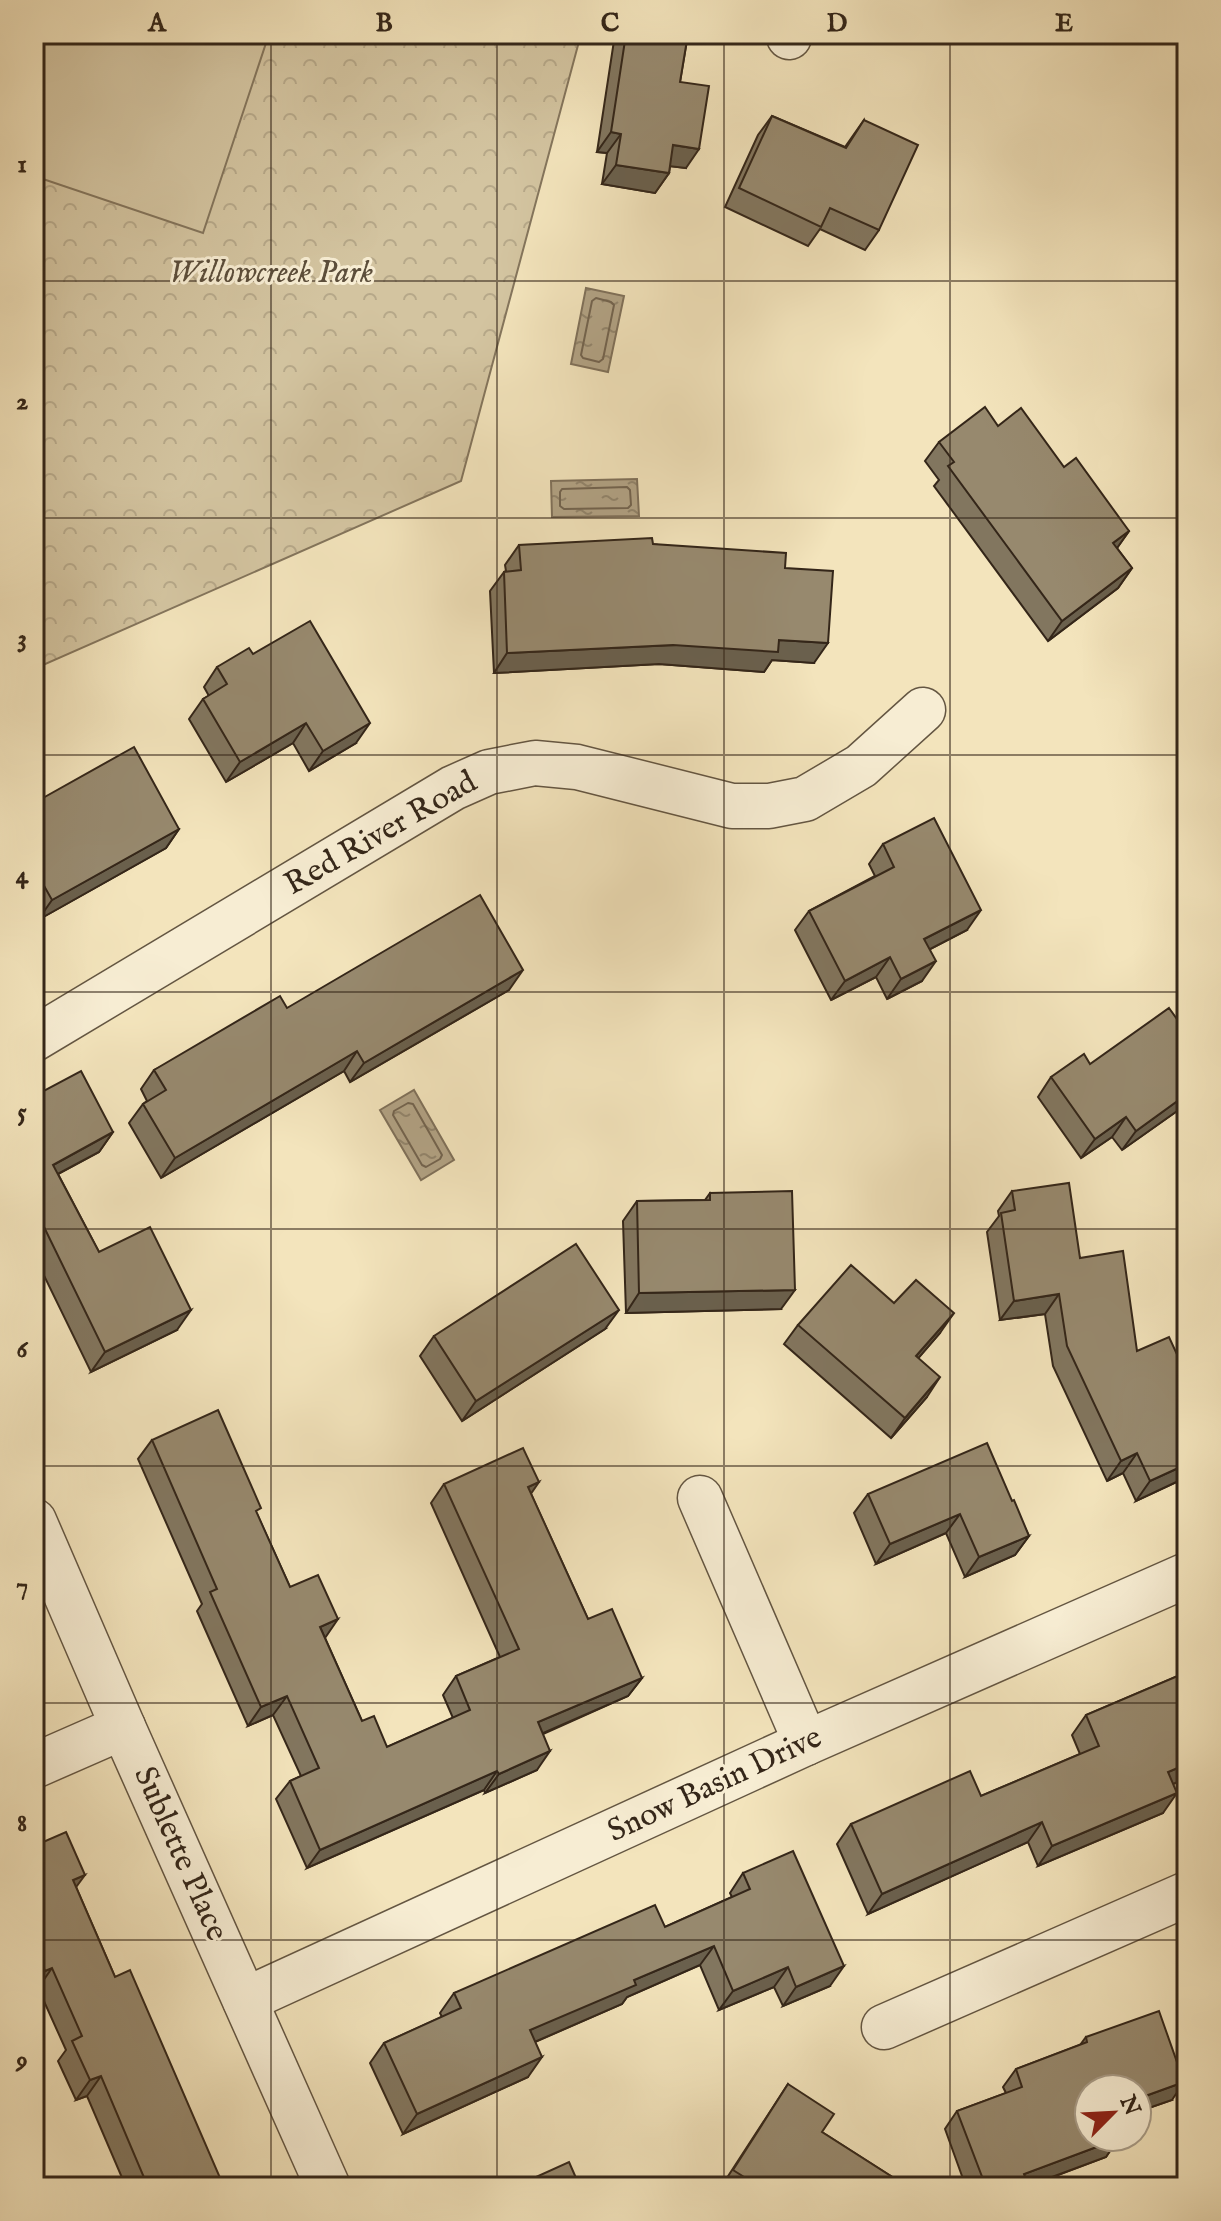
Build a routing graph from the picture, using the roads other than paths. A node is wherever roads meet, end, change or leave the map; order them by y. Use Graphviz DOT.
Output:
graph roads {
  1 [pos="923,710"];
  2 [pos="34,1039"];
  3 [pos="700,1498"];
  4 [pos="34,1521"];
  5 [pos="1187,1575"];
  6 [pos="123,1727"];
  7 [pos="806,1743"];
  8 [pos="34,1766"];
  9 [pos="1187,1894"];
  10 [pos="245,2000"];
  11 [pos="884,2027"];
  12 [pos="328,2187"];
  1 -- 2 [label="street, Red River Road"];
  3 -- 7 [label="street"];
  4 -- 6 [label="street, Sublette Place"];
  5 -- 7 [label="street, Snow Basin Drive"];
  6 -- 8 [label="street"];
  6 -- 10 [label="street, Sublette Place"];
  7 -- 10 [label="street, Snow Basin Drive"];
  9 -- 11 [label="street"];
  10 -- 12 [label="street, Sublette Place"];
}
